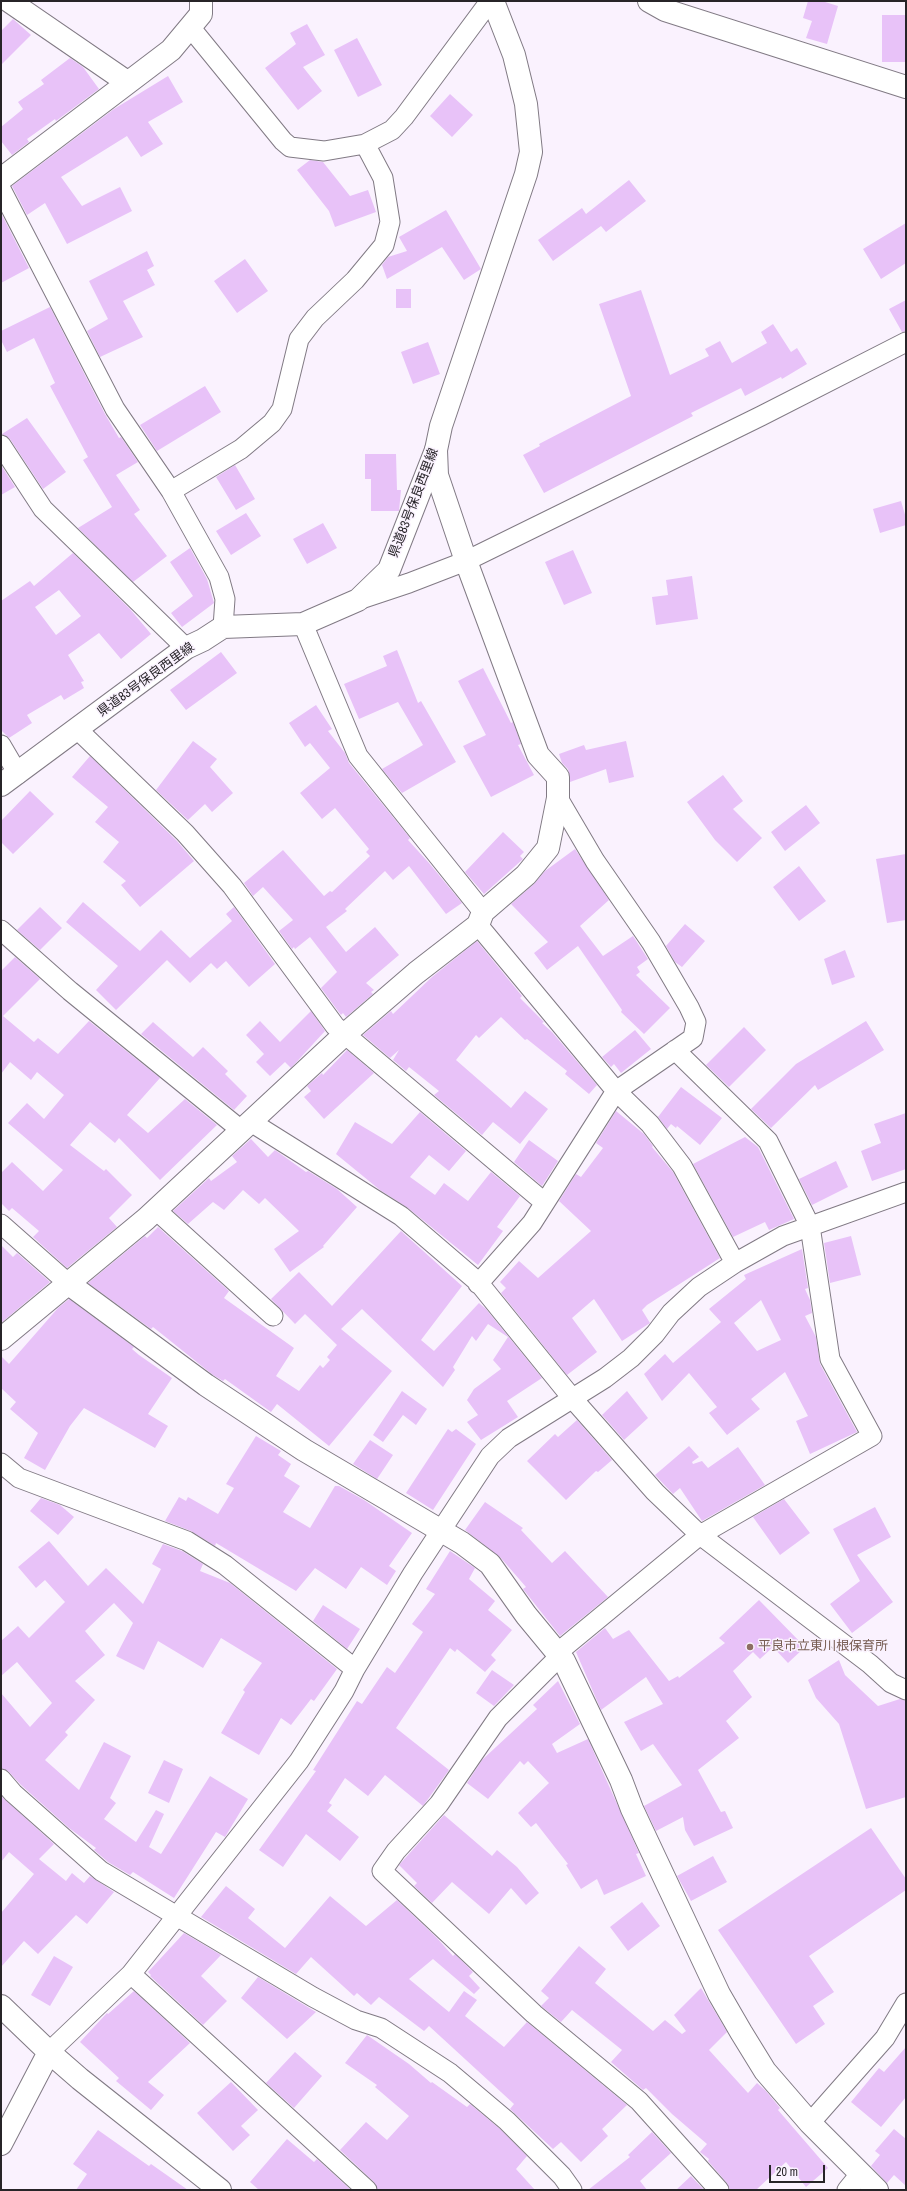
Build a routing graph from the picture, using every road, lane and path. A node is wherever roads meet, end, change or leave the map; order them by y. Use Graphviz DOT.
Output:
graph roads {
  1 [pos="9,1"];
  2 [pos="201,1"];
  3 [pos="490,1"];
  4 [pos="493,1"];
  5 [pos="649,1"];
  6 [pos="190,27"];
  7 [pos="127,82"];
  8 [pos="906,88"];
  9 [pos="365,144"];
  10 [pos="1,179"];
  11 [pos="1,189"];
  12 [pos="906,342"];
  13 [pos="1,445"];
  14 [pos="436,450"];
  15 [pos="171,491"];
  16 [pos="466,561"];
  17 [pos="358,600"];
  18 [pos="303,624"];
  19 [pos="223,627"];
  20 [pos="186,648"];
  21 [pos="77,729"];
  22 [pos="1,745"];
  23 [pos="10,779"];
  24 [pos="558,798"];
  25 [pos="480,918"];
  26 [pos="1,930"];
  27 [pos="344,1035"];
  28 [pos="675,1050"];
  29 [pos="616,1091"];
  30 [pos="246,1126"];
  31 [pos="906,1192"];
  32 [pos="544,1202"];
  33 [pos="156,1210"];
  34 [pos="1,1224"];
  35 [pos="810,1226"];
  36 [pos="735,1263"];
  37 [pos="69,1284"];
  38 [pos="478,1284"];
  39 [pos="273,1316"];
  40 [pos="1,1339"];
  41 [pos="572,1398"];
  42 [pos="1,1463"];
  43 [pos="439,1531"];
  44 [pos="700,1535"];
  45 [pos="558,1655"];
  46 [pos="355,1669"];
  47 [pos="906,1690"];
  48 [pos="1,1778"];
  49 [pos="176,1916"];
  50 [pos="131,1974"];
  51 [pos="906,2003"];
  52 [pos="1,2006"];
  53 [pos="49,2052"];
  54 [pos="810,2123"];
  55 [pos="1,2144"];
  56 [pos="853,2182"];
  57 [pos="220,2190"];
  58 [pos="367,2190"];
  59 [pos="572,2190"];
  60 [pos="720,2190"];
  61 [pos="876,2190"];
  1 -- 7 [label="street"];
  2 -- 6 [label="street"];
  3 -- 9 [label="street"];
  4 -- 14 [label="street, 県道83号保良西里線"];
  5 -- 8 [label="street"];
  6 -- 7 [label="street"];
  6 -- 9 [label="street"];
  7 -- 10 [label="street"];
  9 -- 15 [label="street"];
  11 -- 15 [label="street"];
  12 -- 16 [label="street"];
  13 -- 20 [label="street"];
  14 -- 16 [label="street"];
  14 -- 17 [label="street, 県道83号保良西里線"];
  15 -- 19 [label="street"];
  16 -- 17 [label="street"];
  16 -- 24 [label="street"];
  17 -- 18 [label="street, 県道83号保良西里線"];
  18 -- 19 [label="street, 県道83号保良西里線"];
  18 -- 25 [label="street"];
  19 -- 20 [label="street, 県道83号保良西里線"];
  20 -- 21 [label="street, 県道83号保良西里線"];
  21 -- 23 [label="street, 県道83号保良西里線"];
  21 -- 27 [label="street"];
  22 -- 23 [label="street"];
  24 -- 25 [label="street"];
  24 -- 28 [label="street"];
  25 -- 27 [label="street"];
  25 -- 29 [label="street"];
  26 -- 30 [label="street"];
  27 -- 30 [label="street"];
  27 -- 32 [label="street"];
  28 -- 29 [label="street"];
  28 -- 35 [label="street"];
  29 -- 32 [label="street"];
  29 -- 36 [label="street"];
  30 -- 33 [label="street"];
  30 -- 38 [label="street"];
  31 -- 35 [label="street"];
  32 -- 38 [label="street"];
  33 -- 37 [label="street"];
  33 -- 39 [label="street"];
  34 -- 37 [label="street"];
  35 -- 36 [label="street"];
  35 -- 44 [label="street"];
  36 -- 41 [label="street"];
  37 -- 40 [label="street"];
  37 -- 43 [label="street"];
  38 -- 41 [label="street"];
  41 -- 43 [label="street"];
  41 -- 44 [label="street"];
  42 -- 46 [label="street"];
  43 -- 45 [label="street"];
  43 -- 46 [label="street"];
  44 -- 45 [label="street"];
  44 -- 47 [label="street"];
  45 -- 54 [label="street"];
  45 -- 60 [label="street"];
  46 -- 49 [label="street"];
  48 -- 49 [label="street"];
  49 -- 50 [label="street"];
  49 -- 59 [label="street"];
  50 -- 53 [label="street"];
  50 -- 58 [label="street"];
  51 -- 54 [label="street"];
  52 -- 53 [label="street"];
  53 -- 55 [label="street"];
  53 -- 57 [label="street"];
  54 -- 56 [label="street"];
  56 -- 61 [label="street"];
}
